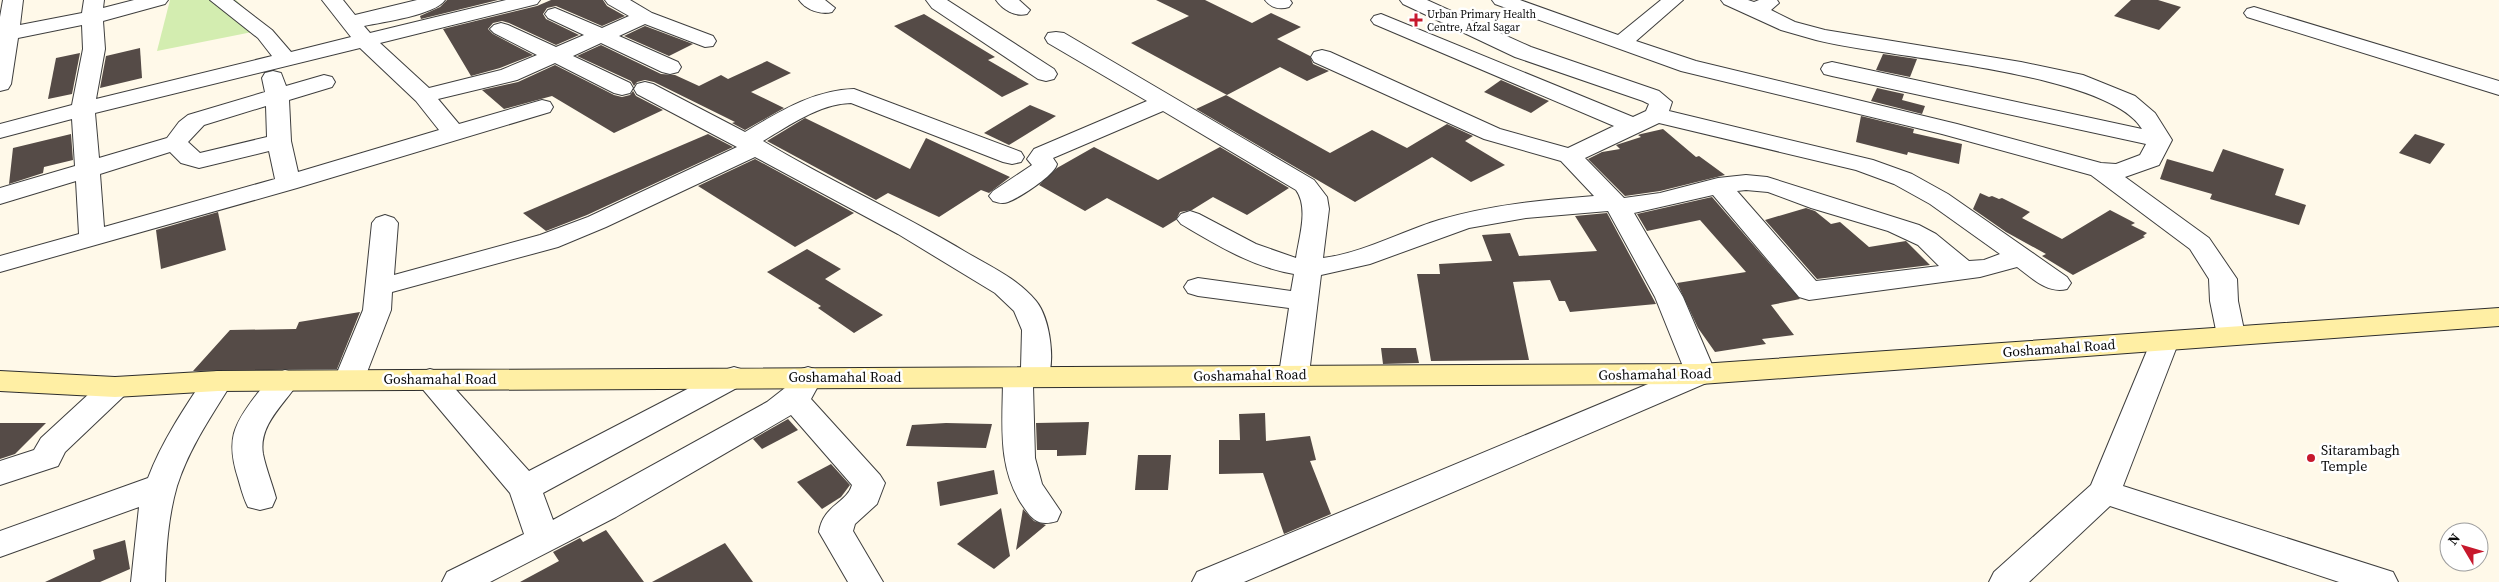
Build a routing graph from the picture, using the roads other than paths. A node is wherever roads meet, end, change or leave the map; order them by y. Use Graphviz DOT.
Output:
graph roads {
  1 [pos="13,0"];
  2 [pos="158,0"];
  3 [pos="220,0"];
  4 [pos="332,0"];
  5 [pos="435,0"];
  6 [pos="530,0"];
  7 [pos="936,0"];
  8 [pos="1410,0"];
  9 [pos="1502,0"];
  10 [pos="1672,0"];
  11 [pos="1731,0"];
  12 [pos="1775,0"];
  13 [pos="633,6"];
  14 [pos="93,9"];
  15 [pos="1754,10"];
  16 [pos="495,12"];
  17 [pos="2254,13"];
  18 [pos="555,14"];
  19 [pos="1380,20"];
  20 [pos="350,22"];
  21 [pos="6,34"];
  22 [pos="601,35"];
  23 [pos="1056,38"];
  24 [pos="705,41"];
  25 [pos="366,42"];
  26 [pos="1621,43"];
  27 [pos="555,56"];
  28 [pos="1322,57"];
  29 [pos="1955,57"];
  30 [pos="278,62"];
  31 [pos="670,67"];
  32 [pos="1832,69"];
  33 [pos="1046,74"];
  34 [pos="324,82"];
  35 [pos="0,84"];
  36 [pos="2499,88"];
  37 [pos="1954,94"];
  38 [pos="277,96"];
  39 [pos="424,96"];
  40 [pos="1165,102"];
  41 [pos="542,107"];
  42 [pos="83,108"];
  43 [pos="1656,115"];
  44 [pos="1632,125"];
  45 [pos="1948,129"];
  46 [pos="0,130"];
  47 [pos="452,133"];
  48 [pos="279,140"];
  49 [pos="2160,140"];
  50 [pos="175,142"];
  51 [pos="752,144"];
  52 [pos="1570,156"];
  53 [pos="1012,158"];
  54 [pos="2100,170"];
  55 [pos="87,171"];
  56 [pos="288,183"];
  57 [pos="1718,184"];
  58 [pos="0,196"];
  59 [pos="1002,196"];
  60 [pos="1618,207"];
  61 [pos="1190,219"];
  62 [pos="385,223"];
  63 [pos="92,238"];
  64 [pos="2021,256"];
  65 [pos="0,264"];
  66 [pos="1308,268"];
  67 [pos="1957,272"];
  68 [pos="2057,283"];
  69 [pos="380,287"];
  70 [pos="1198,287"];
  71 [pos="1304,301"];
  72 [pos="2499,317"];
  73 [pos="2231,335"];
  74 [pos="2165,341"];
  75 [pos="1294,374"];
  76 [pos="1700,374"];
  77 [pos="734,377"];
  78 [pos="1027,377"];
  79 [pos="430,379"];
  80 [pos="285,380"];
  81 [pos="349,380"];
  82 [pos="0,381"];
  83 [pos="218,381"];
  84 [pos="115,387"];
  85 [pos="800,388"];
  86 [pos="0,473"];
  87 [pos="161,486"];
  88 [pos="525,488"];
  89 [pos="2104,492"];
  90 [pos="260,498"];
  91 [pos="1045,512"];
  92 [pos="543,540"];
  93 [pos="0,544"];
  94 [pos="148,582"];
  95 [pos="459,582"];
  96 [pos="866,582"];
  97 [pos="1209,582"];
  98 [pos="2006,582"];
  99 [pos="2380,582"];
  1 -- 21 [label="street"];
  2 -- 14 [label="street"];
  3 -- 30 [label="street"];
  4 -- 20 [label="street"];
  5 -- 20 [label="street"];
  6 -- 16 [label="street"];
  7 -- 33 [label="street"];
  8 -- 43 [label="street"];
  9 -- 26 [label="street"];
  10 -- 26 [label="street"];
  11 -- 15 [label="street"];
  12 -- 15 [label="street"];
  13 -- 22 [label="street"];
  13 -- 24 [label="street"];
  14 -- 21 [label="street"];
  14 -- 42 [label="street"];
  15 -- 29 [label="street"];
  16 -- 25 [label="street"];
  16 -- 27 [label="street"];
  17 -- 36 [label="street"];
  18 -- 22 [label="street"];
  19 -- 44 [label="street"];
  20 -- 25 [label="street"];
  21 -- 35 [label="street"];
  22 -- 27 [label="street"];
  22 -- 31 [label="street"];
  23 -- 40 [label="street"];
  25 -- 30 [label="street"];
  25 -- 39 [label="street"];
  26 -- 45 [label="street"];
  27 -- 39 [label="street"];
  27 -- 51 [label="street"];
  28 -- 52 [label="street"];
  29 -- 37 [label="street"];
  29 -- 49 [label="street"];
  30 -- 38 [label="street"];
  30 -- 42 [label="street"];
  32 -- 37 [label="street"];
  34 -- 38 [label="street"];
  37 -- 45 [label="street"];
  37 -- 49 [label="street"];
  38 -- 48 [label="street"];
  38 -- 50 [label="street"];
  39 -- 47 [label="street"];
  40 -- 59 [label="street"];
  40 -- 66 [label="street"];
  41 -- 47 [label="street"];
  42 -- 46 [label="street"];
  42 -- 55 [label="street"];
  43 -- 44 [label="street"];
  43 -- 64 [label="street"];
  44 -- 52 [label="street"];
  45 -- 54 [label="street"];
  47 -- 56 [label="street"];
  48 -- 50 [label="street"];
  48 -- 56 [label="street"];
  49 -- 54 [label="street"];
  50 -- 55 [label="street"];
  51 -- 53 [label="street"];
  51 -- 69 [label="street"];
  51 -- 78 [label="street"];
  52 -- 60 [label="street"];
  54 -- 73 [label="street"];
  55 -- 58 [label="street"];
  55 -- 63 [label="street"];
  56 -- 63 [label="street"];
  57 -- 60 [label="street"];
  57 -- 64 [label="street"];
  57 -- 67 [label="street"];
  60 -- 66 [label="street"];
  60 -- 76 [label="street"];
  61 -- 66 [label="street"];
  62 -- 69 [label="street"];
  63 -- 65 [label="street"];
  64 -- 68 [label="street"];
  66 -- 71 [label="street"];
  69 -- 81 [label="street"];
  70 -- 71 [label="street"];
  71 -- 75 [label="street"];
  72 -- 73 [label="main road, Goshamahal Road"];
  73 -- 74 [label="main road, Goshamahal Road"];
  74 -- 76 [label="main road, Goshamahal Road"];
  74 -- 89 [label="street"];
  75 -- 76 [label="main road, Goshamahal Road"];
  75 -- 78 [label="main road, Goshamahal Road"];
  76 -- 97 [label="street"];
  77 -- 79 [label="main road, Goshamahal Road"];
  77 -- 85 [label="main road, Goshamahal Road"];
  77 -- 88 [label="street"];
  78 -- 85 [label="main road, Goshamahal Road"];
  78 -- 91 [label="street"];
  79 -- 81 [label="main road, Goshamahal Road"];
  79 -- 88 [label="street"];
  80 -- 81 [label="main road, Goshamahal Road"];
  80 -- 83 [label="main road, Goshamahal Road"];
  80 -- 90 [label="street"];
  82 -- 84 [label="main road, Goshamahal Road"];
  83 -- 84 [label="main road, Goshamahal Road"];
  83 -- 87 [label="street"];
  84 -- 86 [label="street"];
  85 -- 92 [label="street"];
  85 -- 96 [label="street"];
  87 -- 93 [label="street"];
  87 -- 94 [label="street"];
  88 -- 92 [label="street"];
  89 -- 98 [label="street"];
  89 -- 99 [label="street"];
  92 -- 95 [label="street"];
}
